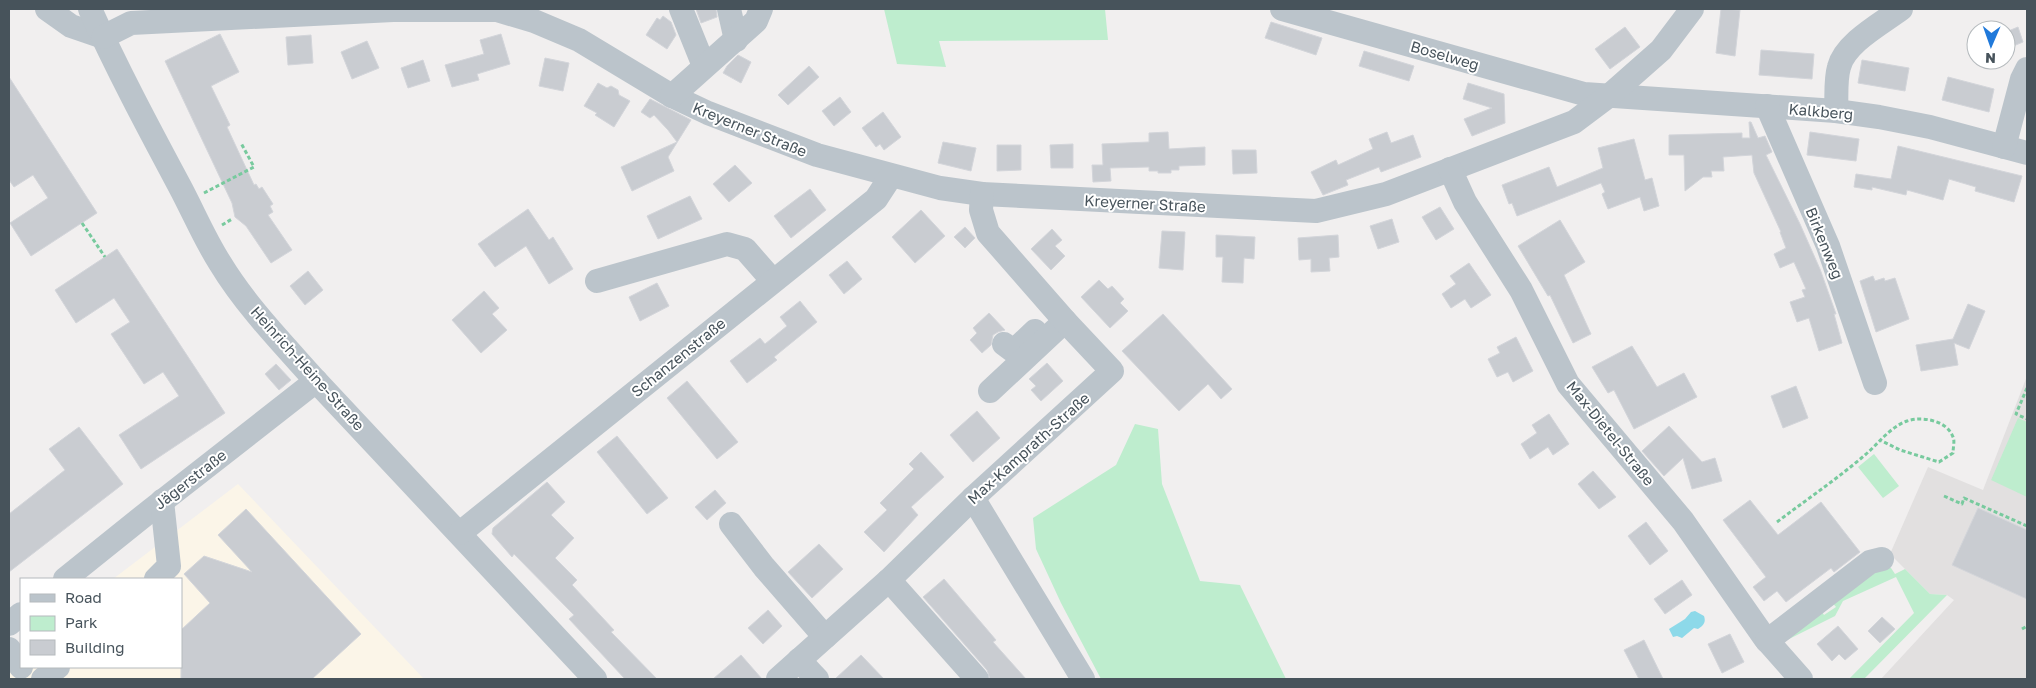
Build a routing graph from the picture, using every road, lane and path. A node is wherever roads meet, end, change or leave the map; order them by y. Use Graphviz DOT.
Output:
graph roads {
  1 [pos="47,9"];
  2 [pos="90,9"];
  3 [pos="497,9"];
  4 [pos="681,9"];
  5 [pos="729,9"];
  6 [pos="761,9"];
  7 [pos="1282,9"];
  8 [pos="1692,9"];
  9 [pos="1901,9"];
  10 [pos="103,37"];
  11 [pos="736,40"];
  12 [pos="704,66"];
  13 [pos="2027,69"];
  14 [pos="1610,95"];
  15 [pos="672,96"];
  16 [pos="1767,106"];
  17 [pos="1836,111"];
  18 [pos="241,143"];
  19 [pos="2004,147"];
  20 [pos="2027,152"];
  21 [pos="1450,169"];
  22 [pos="891,176"];
  23 [pos="203,194"];
  24 [pos="982,194"];
  25 [pos="232,219"];
  26 [pos="82,223"];
  27 [pos="224,224"];
  28 [pos="105,257"];
  29 [pos="597,281"];
  30 [pos="774,281"];
  31 [pos="1060,316"];
  32 [pos="1004,344"];
  33 [pos="316,381"];
  34 [pos="1876,383"];
  35 [pos="2027,388"];
  36 [pos="990,391"];
  37 [pos="2027,419"];
  38 [pos="1880,440"];
  39 [pos="1944,496"];
  40 [pos="974,498"];
  41 [pos="162,501"];
  42 [pos="1777,522"];
  43 [pos="731,524"];
  44 [pos="2027,526"];
  45 [pos="460,532"];
  46 [pos="783,558"];
  47 [pos="1882,559"];
  48 [pos="66,578"];
  49 [pos="157,578"];
  50 [pos="888,580"];
  51 [pos="796,604"];
  52 [pos="20,615"];
  53 [pos="9,624"];
  54 [pos="2027,626"];
  55 [pos="2022,629"];
  56 [pos="825,637"];
  57 [pos="1767,641"];
  58 [pos="9,649"];
  59 [pos="799,660"];
  60 [pos="20,666"];
  61 [pos="22,668"];
  62 [pos="57,668"];
  63 [pos="30,679"];
  64 [pos="43,679"];
  65 [pos="596,679"];
  66 [pos="778,679"];
  67 [pos="817,679"];
  68 [pos="977,679"];
  69 [pos="1083,679"];
  70 [pos="1801,679"];
  1 -- 10 [label="street"];
  2 -- 10 [label="street, Heinrich-Heine-Straße"];
  3 -- 10 [label="street, Kreyerner Straße"];
  3 -- 15 [label="street, Kreyerner Straße"];
  4 -- 12 [label="street"];
  5 -- 11 [label="street"];
  6 -- 11 [label="street"];
  7 -- 14 [label="street, Boselweg"];
  8 -- 14 [label="street, Kreyerner Straße"];
  9 -- 17 [label="street"];
  10 -- 33 [label="street, Heinrich-Heine-Straße"];
  11 -- 12 [label="street, Kreyerner Straße"];
  12 -- 15 [label="street, Kreyerner Straße"];
  13 -- 19 [label="street"];
  14 -- 16 [label="street, Kalkberg"];
  14 -- 21 [label="street, Kreyerner Straße"];
  15 -- 22 [label="street, Kreyerner Straße"];
  16 -- 17 [label="street, Kalkberg"];
  16 -- 34 [label="street, Birkenweg"];
  17 -- 19 [label="street, Kalkberg"];
  18 -- 23 [label="path"];
  19 -- 20 [label="street, Kalkberg"];
  21 -- 24 [label="street, Kreyerner Straße"];
  21 -- 57 [label="street, Max-Dietel-Straße"];
  22 -- 24 [label="street, Kreyerner Straße"];
  22 -- 30 [label="street, Schanzenstraße"];
  24 -- 31 [label="street, Max-Kamprath-Straße"];
  25 -- 27 [label="path"];
  26 -- 28 [label="path"];
  29 -- 30 [label="street"];
  30 -- 45 [label="street, Schanzenstraße"];
  31 -- 32 [label="street"];
  31 -- 36 [label="street"];
  31 -- 40 [label="street, Max-Kamprath-Straße"];
  33 -- 41 [label="street, Jägerstraße"];
  33 -- 45 [label="street, Heinrich-Heine-Straße"];
  35 -- 37 [label="path"];
  38 -- 38 [label="path"];
  38 -- 42 [label="path"];
  39 -- 44 [label="path"];
  40 -- 50 [label="street, Max-Kamprath-Straße"];
  40 -- 69 [label="street"];
  41 -- 48 [label="street, Jägerstraße"];
  41 -- 49 [label="street"];
  43 -- 51 [label="street"];
  45 -- 65 [label="street, Heinrich-Heine-Straße"];
  46 -- 51 [label="street"];
  47 -- 57 [label="street"];
  50 -- 56 [label="street, Max-Kamprath-Straße"];
  50 -- 68 [label="street"];
  51 -- 56 [label="street"];
  52 -- 53 [label="street"];
  54 -- 55 [label="path"];
  56 -- 59 [label="street, Max-Kamprath-Straße"];
  57 -- 70 [label="street, Max-Dietel-Straße"];
  58 -- 60 [label="street"];
  59 -- 66 [label="street, Max-Kamprath-Straße"];
  59 -- 67 [label="street"];
  61 -- 63 [label="street"];
  62 -- 64 [label="street"];
}
